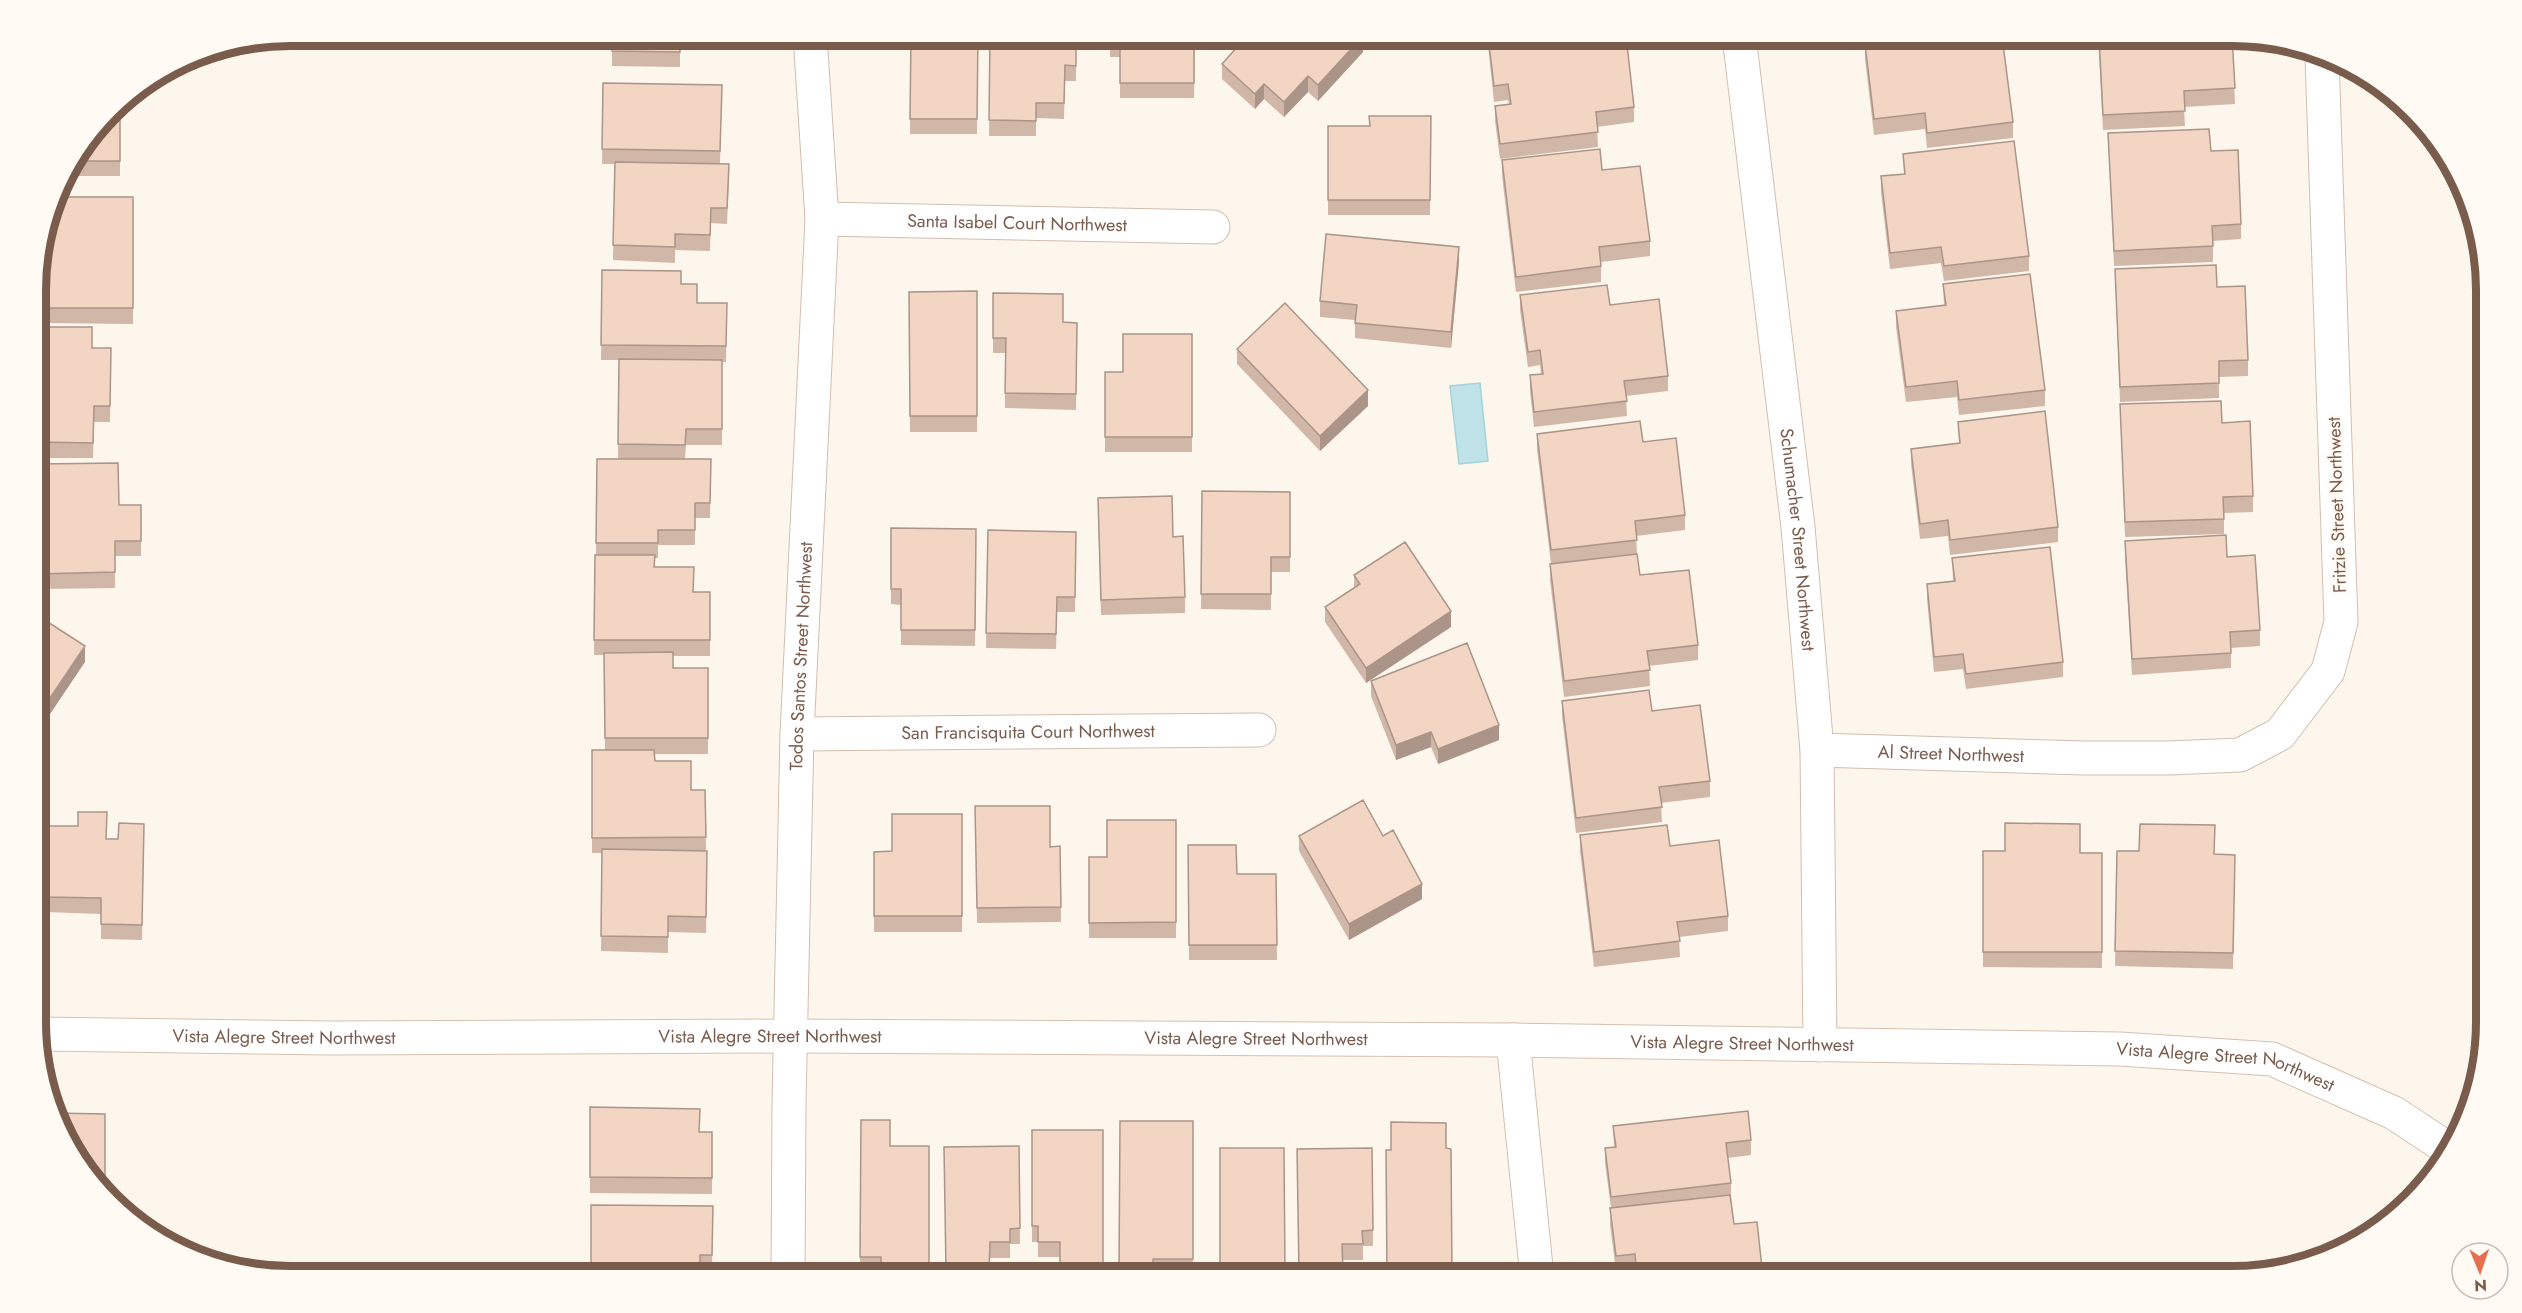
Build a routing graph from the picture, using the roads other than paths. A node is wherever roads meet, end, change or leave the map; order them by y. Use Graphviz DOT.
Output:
graph roads {
  1 [pos="811,46"];
  2 [pos="1740,46"];
  3 [pos="2322,64"];
  4 [pos="822,219"];
  5 [pos="1213,227"];
  6 [pos="1259,730"];
  7 [pos="797,734"];
  8 [pos="1817,750"];
  9 [pos="2084,758"];
  10 [pos="47,1034"];
  11 [pos="791,1036"];
  12 [pos="1513,1040"];
  13 [pos="1820,1045"];
  14 [pos="2443,1145"];
  15 [pos="788,1267"];
  16 [pos="1536,1267"];
  1 -- 4 [label="street, Todos Santos Street Northwest"];
  2 -- 8 [label="street, Schumacher Street Northwest"];
  3 -- 9 [label="street, Fritzie Street Northwest"];
  4 -- 5 [label="street, Santa Isabel Court Northwest"];
  4 -- 7 [label="street, Todos Santos Street Northwest"];
  6 -- 7 [label="street, San Francisquita Court Northwest"];
  7 -- 11 [label="street, Todos Santos Street Northwest"];
  8 -- 9 [label="street, Al Street Northwest"];
  8 -- 13 [label="street, Schumacher Street Northwest"];
  10 -- 11 [label="street, Vista Alegre Street Northwest"];
  11 -- 12 [label="street, Vista Alegre Street Northwest"];
  11 -- 15 [label="street, Todos Santos Street Northwest"];
  12 -- 13 [label="street, Vista Alegre Street Northwest"];
  12 -- 16 [label="street"];
  13 -- 14 [label="street, Vista Alegre Street Northwest"];
}
